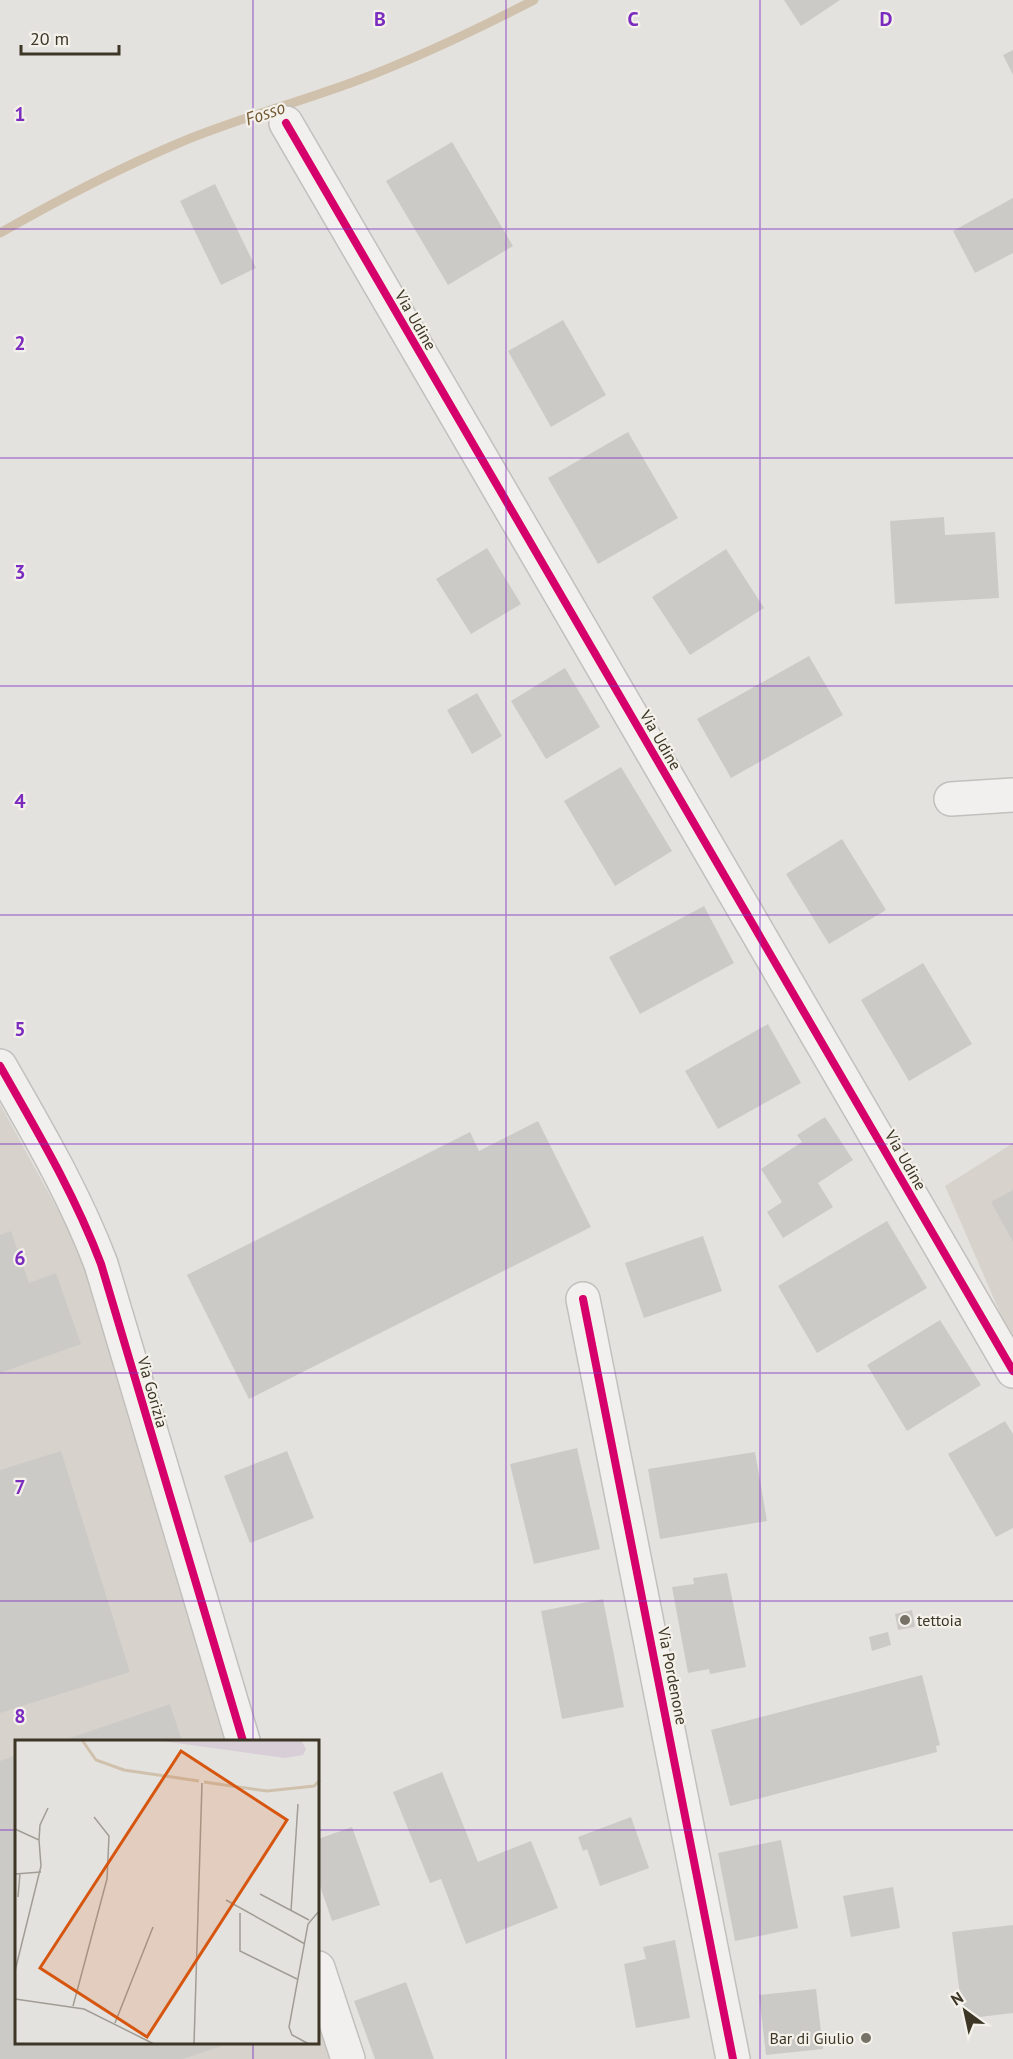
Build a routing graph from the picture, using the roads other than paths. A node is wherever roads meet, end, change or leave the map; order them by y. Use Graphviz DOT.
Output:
graph roads {
  1 [pos="286,123"];
  2 [pos="1013,795"];
  3 [pos="951,799"];
  4 [pos="0,1066"];
  5 [pos="583,1299"];
  6 [pos="1013,1371"];
  7 [pos="243,1740"];
  8 [pos="320,1974"];
  9 [pos="348,2059"];
  10 [pos="734,2059"];
  1 -- 6 [label="street, Via Udine"];
  2 -- 3 [label="street"];
  4 -- 7 [label="street, Via Gorizia"];
  5 -- 10 [label="street, Via Pordenone"];
  8 -- 9 [label="street"];
}
